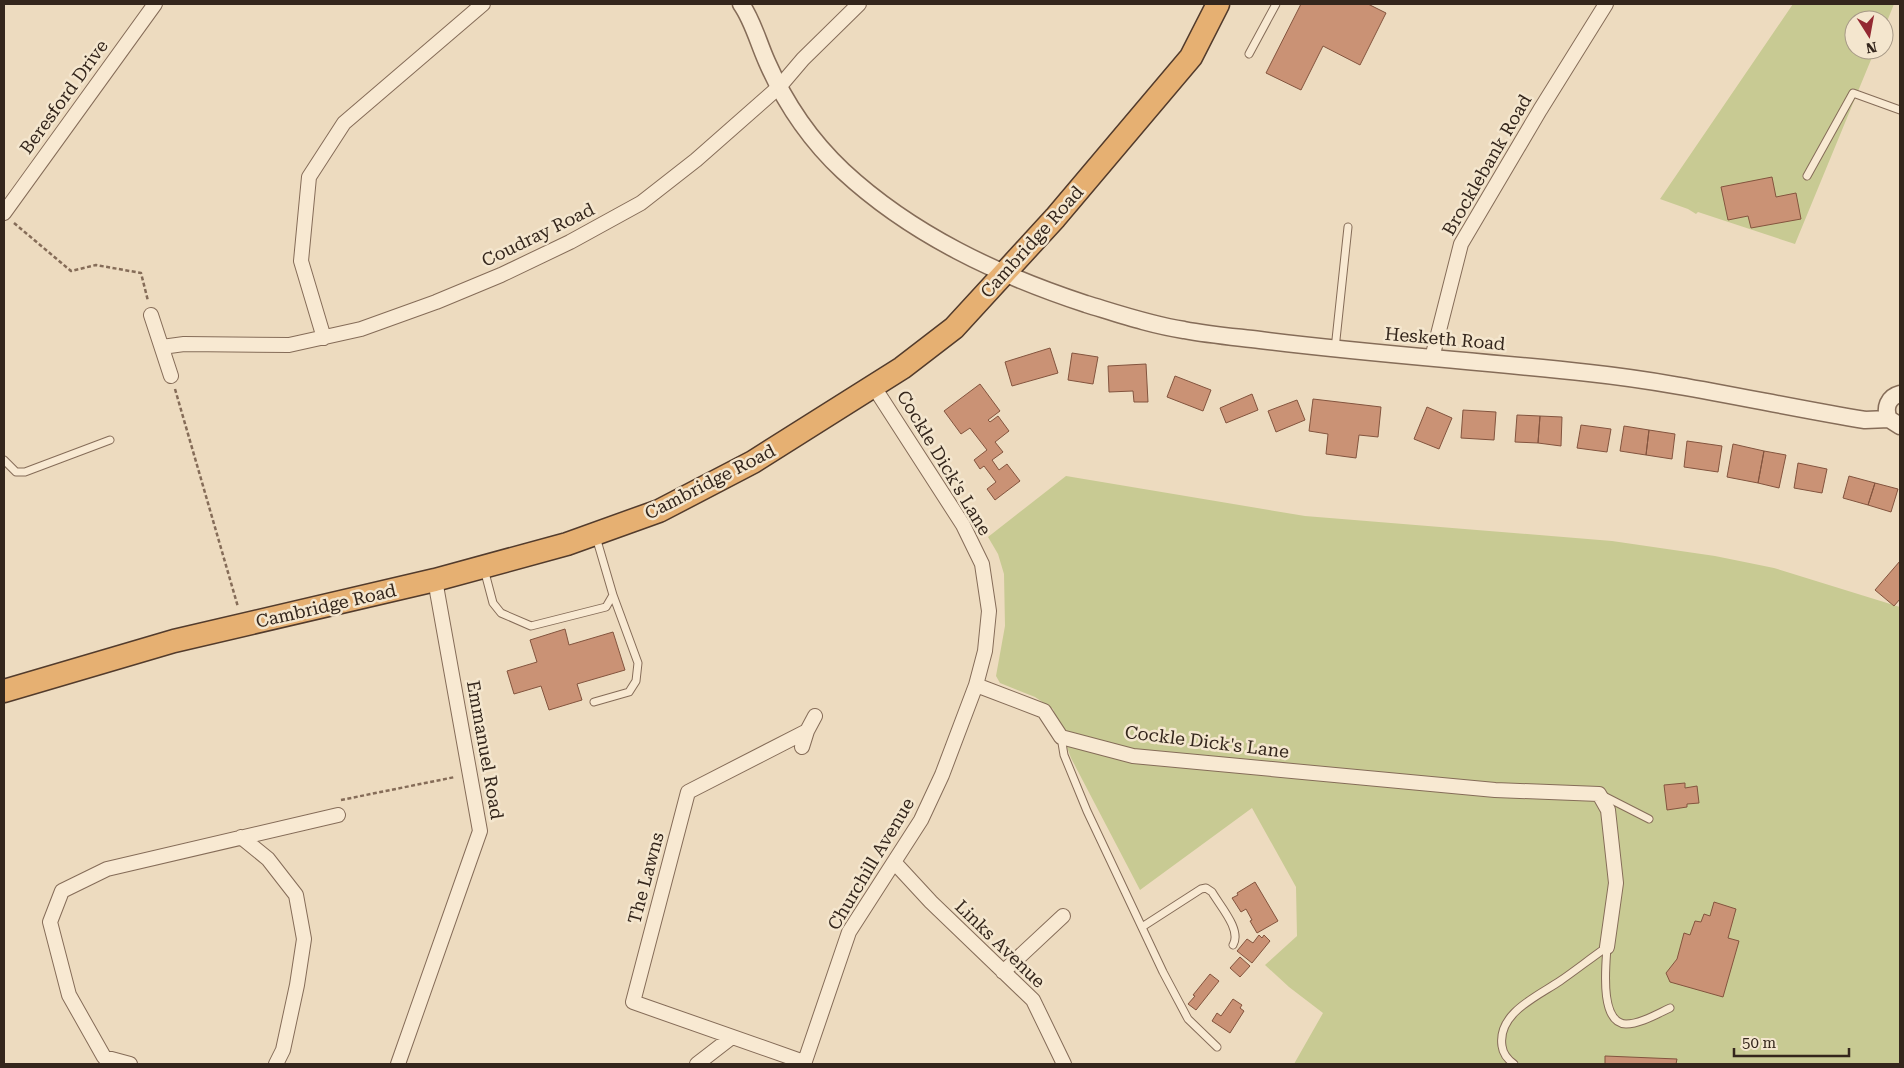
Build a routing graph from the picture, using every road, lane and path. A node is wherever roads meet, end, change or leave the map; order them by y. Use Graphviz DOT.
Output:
graph roads {
  1 [pos="155,4"];
  2 [pos="483,4"];
  3 [pos="733,4"];
  4 [pos="859,4"];
  5 [pos="1218,4"];
  6 [pos="1276,4"];
  7 [pos="1606,4"];
  8 [pos="745,7"];
  9 [pos="1250,54"];
  10 [pos="780,86"];
  11 [pos="1900,110"];
  12 [pos="1807,176"];
  13 [pos="8,217"];
  14 [pos="1348,227"];
  15 [pos="1004,274"];
  16 [pos="151,315"];
  17 [pos="324,338"];
  18 [pos="162,347"];
  19 [pos="1335,349"];
  20 [pos="1432,358"];
  21 [pos="171,376"];
  22 [pos="874,386"];
  23 [pos="1900,394"];
  24 [pos="1895,423"];
  25 [pos="110,440"];
  26 [pos="4,460"];
  27 [pos="595,534"];
  28 [pos="483,567"];
  29 [pos="435,580"];
  30 [pos="613,595"];
  31 [pos="243,625"];
  32 [pos="976,685"];
  33 [pos="4,691"];
  34 [pos="594,702"];
  35 [pos="815,716"];
  36 [pos="807,731"];
  37 [pos="1061,737"];
  38 [pos="802,748"];
  39 [pos="470,774"];
  40 [pos="1599,794"];
  41 [pos="338,815"];
  42 [pos="1649,819"];
  43 [pos="241,837"];
  44 [pos="894,862"];
  45 [pos="1063,916"];
  46 [pos="1142,927"];
  47 [pos="1232,945"];
  48 [pos="1607,947"];
  49 [pos="1003,972"];
  50 [pos="1670,1008"];
  51 [pos="732,1037"];
  52 [pos="1217,1047"];
  53 [pos="804,1063"];
  54 [pos="130,1064"];
  55 [pos="276,1064"];
  56 [pos="398,1064"];
  57 [pos="697,1064"];
  58 [pos="1064,1064"];
  59 [pos="1514,1064"];
  1 -- 13 [label="street, Beresford Drive"];
  2 -- 17 [label="street"];
  3 -- 8 [label="street"];
  4 -- 10 [label="street, Coudray Road"];
  5 -- 15 [label="highway, Cambridge Road"];
  6 -- 9 [label="lane"];
  7 -- 20 [label="street, Brocklebank Road"];
  8 -- 10 [label="street, Hesketh Road"];
  10 -- 15 [label="street, Hesketh Road"];
  10 -- 17 [label="street, Coudray Road"];
  11 -- 12 [label="lane"];
  13 -- 16 [label="path"];
  14 -- 19 [label="lane"];
  15 -- 19 [label="street, Hesketh Road"];
  15 -- 22 [label="highway, Cambridge Road"];
  16 -- 18 [label="street"];
  17 -- 18 [label="street, Coudray Road"];
  18 -- 21 [label="street"];
  19 -- 20 [label="street, Hesketh Road"];
  20 -- 24 [label="street, Hesketh Road"];
  21 -- 31 [label="path"];
  22 -- 27 [label="highway, Cambridge Road"];
  22 -- 32 [label="street, Cockle Dick's Lane"];
  23 -- 24 [label="street"];
  25 -- 26 [label="lane"];
  27 -- 28 [label="highway, Cambridge Road"];
  27 -- 30 [label="lane"];
  28 -- 29 [label="highway, Cambridge Road"];
  28 -- 30 [label="lane"];
  29 -- 31 [label="highway, Cambridge Road"];
  29 -- 39 [label="street, Emmanuel Road"];
  30 -- 34 [label="lane"];
  31 -- 33 [label="highway, Cambridge Road"];
  32 -- 37 [label="street"];
  32 -- 44 [label="street, Churchill Avenue"];
  35 -- 36 [label="street"];
  36 -- 38 [label="street"];
  36 -- 51 [label="street, The Lawns"];
  37 -- 40 [label="street, Cockle Dick's Lane"];
  37 -- 46 [label="lane"];
  39 -- 41 [label="path"];
  39 -- 56 [label="street, Emmanuel Road"];
  40 -- 42 [label="lane"];
  40 -- 48 [label="street"];
  41 -- 43 [label="street"];
  43 -- 54 [label="street"];
  43 -- 55 [label="street"];
  44 -- 49 [label="street, Links Avenue"];
  44 -- 53 [label="street, Churchill Avenue"];
  45 -- 49 [label="street"];
  46 -- 47 [label="lane"];
  46 -- 52 [label="lane"];
  48 -- 50 [label="lane"];
  48 -- 59 [label="lane"];
  49 -- 58 [label="street, Links Avenue"];
  51 -- 53 [label="street"];
  51 -- 57 [label="street"];
}
